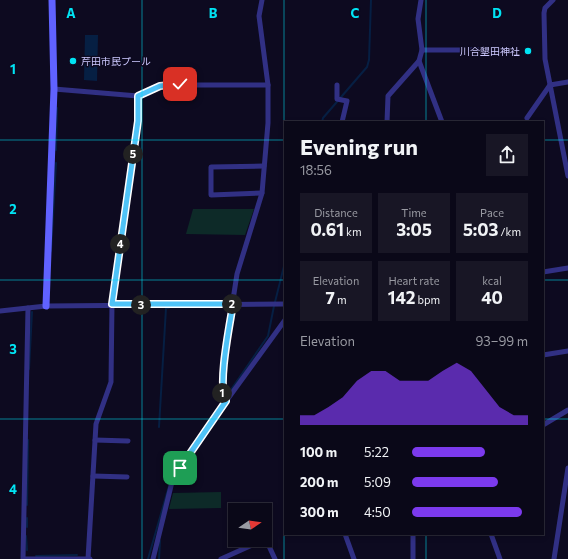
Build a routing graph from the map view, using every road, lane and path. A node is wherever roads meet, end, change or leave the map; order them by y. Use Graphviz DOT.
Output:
graph roads {
  1 [pos="52,0"];
  2 [pos="262,0"];
  3 [pos="421,0"];
  4 [pos="553,0"];
  5 [pos="422,50"];
  6 [pos="490,50"];
  7 [pos="419,61"];
  8 [pos="568,82"];
  9 [pos="268,85"];
  10 [pos="337,85"];
  11 [pos="550,85"];
  12 [pos="54,89"];
  13 [pos="138,96"];
  14 [pos="527,118"];
  15 [pos="342,121"];
  16 [pos="387,121"];
  17 [pos="442,121"];
  18 [pos="264,166"];
  19 [pos="568,176"];
  20 [pos="262,193"];
  21 [pos="568,268"];
  22 [pos="544,272"];
  23 [pos="112,304"];
  24 [pos="233,304"];
  25 [pos="284,304"];
  26 [pos="46,306"];
  27 [pos="28,308"];
  28 [pos="0,311"];
  29 [pos="284,321"];
  30 [pos="568,351"];
  31 [pos="544,355"];
  32 [pos="226,401"];
  33 [pos="568,410"];
  34 [pos="544,424"];
  35 [pos="95,440"];
  36 [pos="128,442"];
  37 [pos="568,468"];
  38 [pos="93,476"];
  39 [pos="124,477"];
  40 [pos="345,535"];
  41 [pos="413,535"];
  42 [pos="491,535"];
  43 [pos="248,547"];
  44 [pos="269,547"];
  45 [pos="24,559"];
  46 [pos="89,559"];
  47 [pos="153,559"];
  48 [pos="221,559"];
  49 [pos="275,559"];
  50 [pos="354,559"];
  51 [pos="413,559"];
  52 [pos="500,559"];
  53 [pos="554,559"];
  1 -- 12 [label="street"];
  2 -- 9 [label="street"];
  3 -- 5 [label="street"];
  4 -- 11 [label="street"];
  5 -- 6 [label="street"];
  5 -- 7 [label="street"];
  7 -- 16 [label="street"];
  7 -- 17 [label="street"];
  8 -- 11 [label="street"];
  9 -- 13 [label="street"];
  9 -- 18 [label="street"];
  10 -- 15 [label="street"];
  11 -- 14 [label="street"];
  11 -- 19 [label="street"];
  12 -- 13 [label="street"];
  12 -- 26 [label="street"];
  13 -- 23 [label="street"];
  18 -- 20 [label="street"];
  18 -- 20 [label="street"];
  20 -- 24 [label="street"];
  21 -- 22 [label="street"];
  23 -- 24 [label="street"];
  23 -- 26 [label="street"];
  23 -- 35 [label="street"];
  24 -- 25 [label="street"];
  24 -- 32 [label="street"];
  26 -- 27 [label="street"];
  27 -- 28 [label="street"];
  27 -- 45 [label="street"];
  29 -- 32 [label="street"];
  30 -- 31 [label="street"];
  32 -- 47 [label="street"];
  33 -- 34 [label="street"];
  35 -- 36 [label="street"];
  35 -- 38 [label="street"];
  37 -- 53 [label="street"];
  38 -- 39 [label="street"];
  38 -- 46 [label="street"];
  40 -- 50 [label="street"];
  41 -- 51 [label="street"];
  42 -- 52 [label="street"];
  43 -- 48 [label="street"];
  44 -- 49 [label="street"];
  45 -- 46 [label="street"];
}
